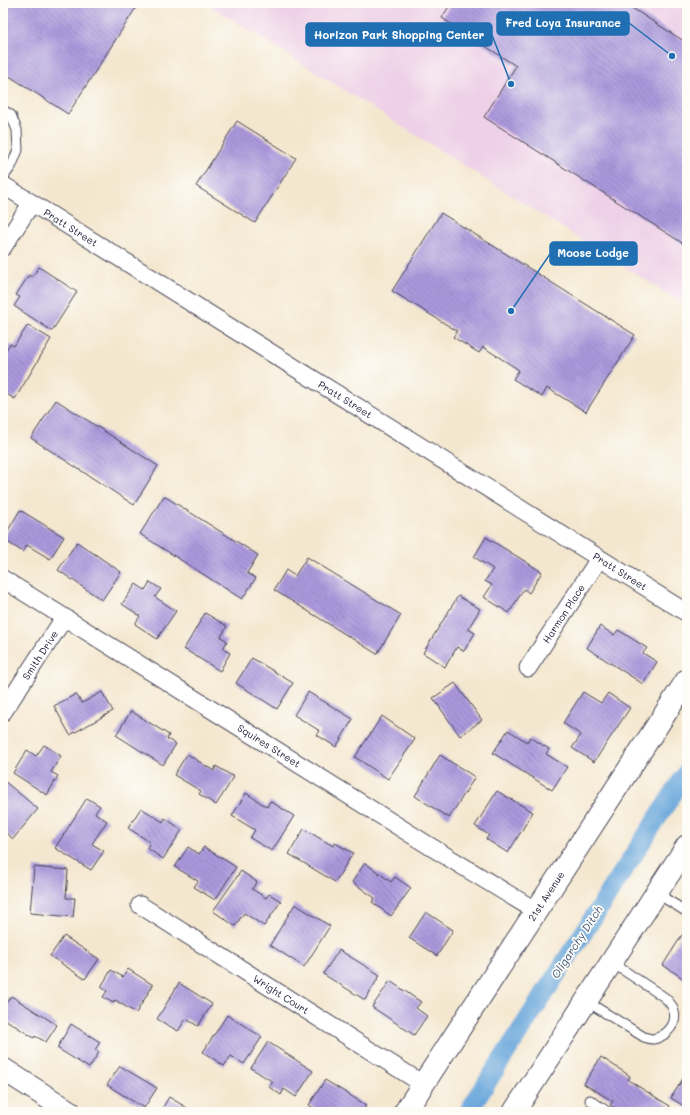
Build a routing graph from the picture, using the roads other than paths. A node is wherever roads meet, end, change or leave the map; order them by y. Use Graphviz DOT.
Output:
graph roads {
  1 [pos="3,110"];
  2 [pos="3,178"];
  3 [pos="3,185"];
  4 [pos="32,204"];
  5 [pos="3,247"];
  6 [pos="599,559"];
  7 [pos="3,579"];
  8 [pos="687,613"];
  9 [pos="64,618"];
  10 [pos="528,668"];
  11 [pos="687,680"];
  12 [pos="3,712"];
  13 [pos="687,846"];
  14 [pos="656,893"];
  15 [pos="140,905"];
  16 [pos="536,911"];
  17 [pos="687,912"];
  18 [pos="611,962"];
  19 [pos="586,1001"];
  20 [pos="3,1069"];
  21 [pos="423,1084"];
  22 [pos="590,1100"];
  23 [pos="70,1112"];
  24 [pos="405,1112"];
  25 [pos="514,1112"];
  26 [pos="608,1112"];
  1 -- 2 [label="lane"];
  3 -- 4 [label="street, Pratt Street"];
  4 -- 5 [label="street"];
  4 -- 6 [label="street, Pratt Street"];
  6 -- 8 [label="street, Pratt Street"];
  6 -- 10 [label="street, Harmon Place"];
  7 -- 9 [label="street, Squires Street"];
  9 -- 12 [label="street, Smith Drive"];
  9 -- 16 [label="street, Squires Street"];
  11 -- 16 [label="street, 21st Avenue"];
  13 -- 14 [label="street"];
  14 -- 17 [label="lane"];
  14 -- 18 [label="street"];
  15 -- 21 [label="street, Wright Court"];
  16 -- 21 [label="street, 21st Avenue"];
  18 -- 19 [label="street"];
  18 -- 19 [label="lane"];
  19 -- 25 [label="street"];
  20 -- 23 [label="street"];
  21 -- 24 [label="street, 21st Avenue"];
  22 -- 26 [label="lane"];
}
